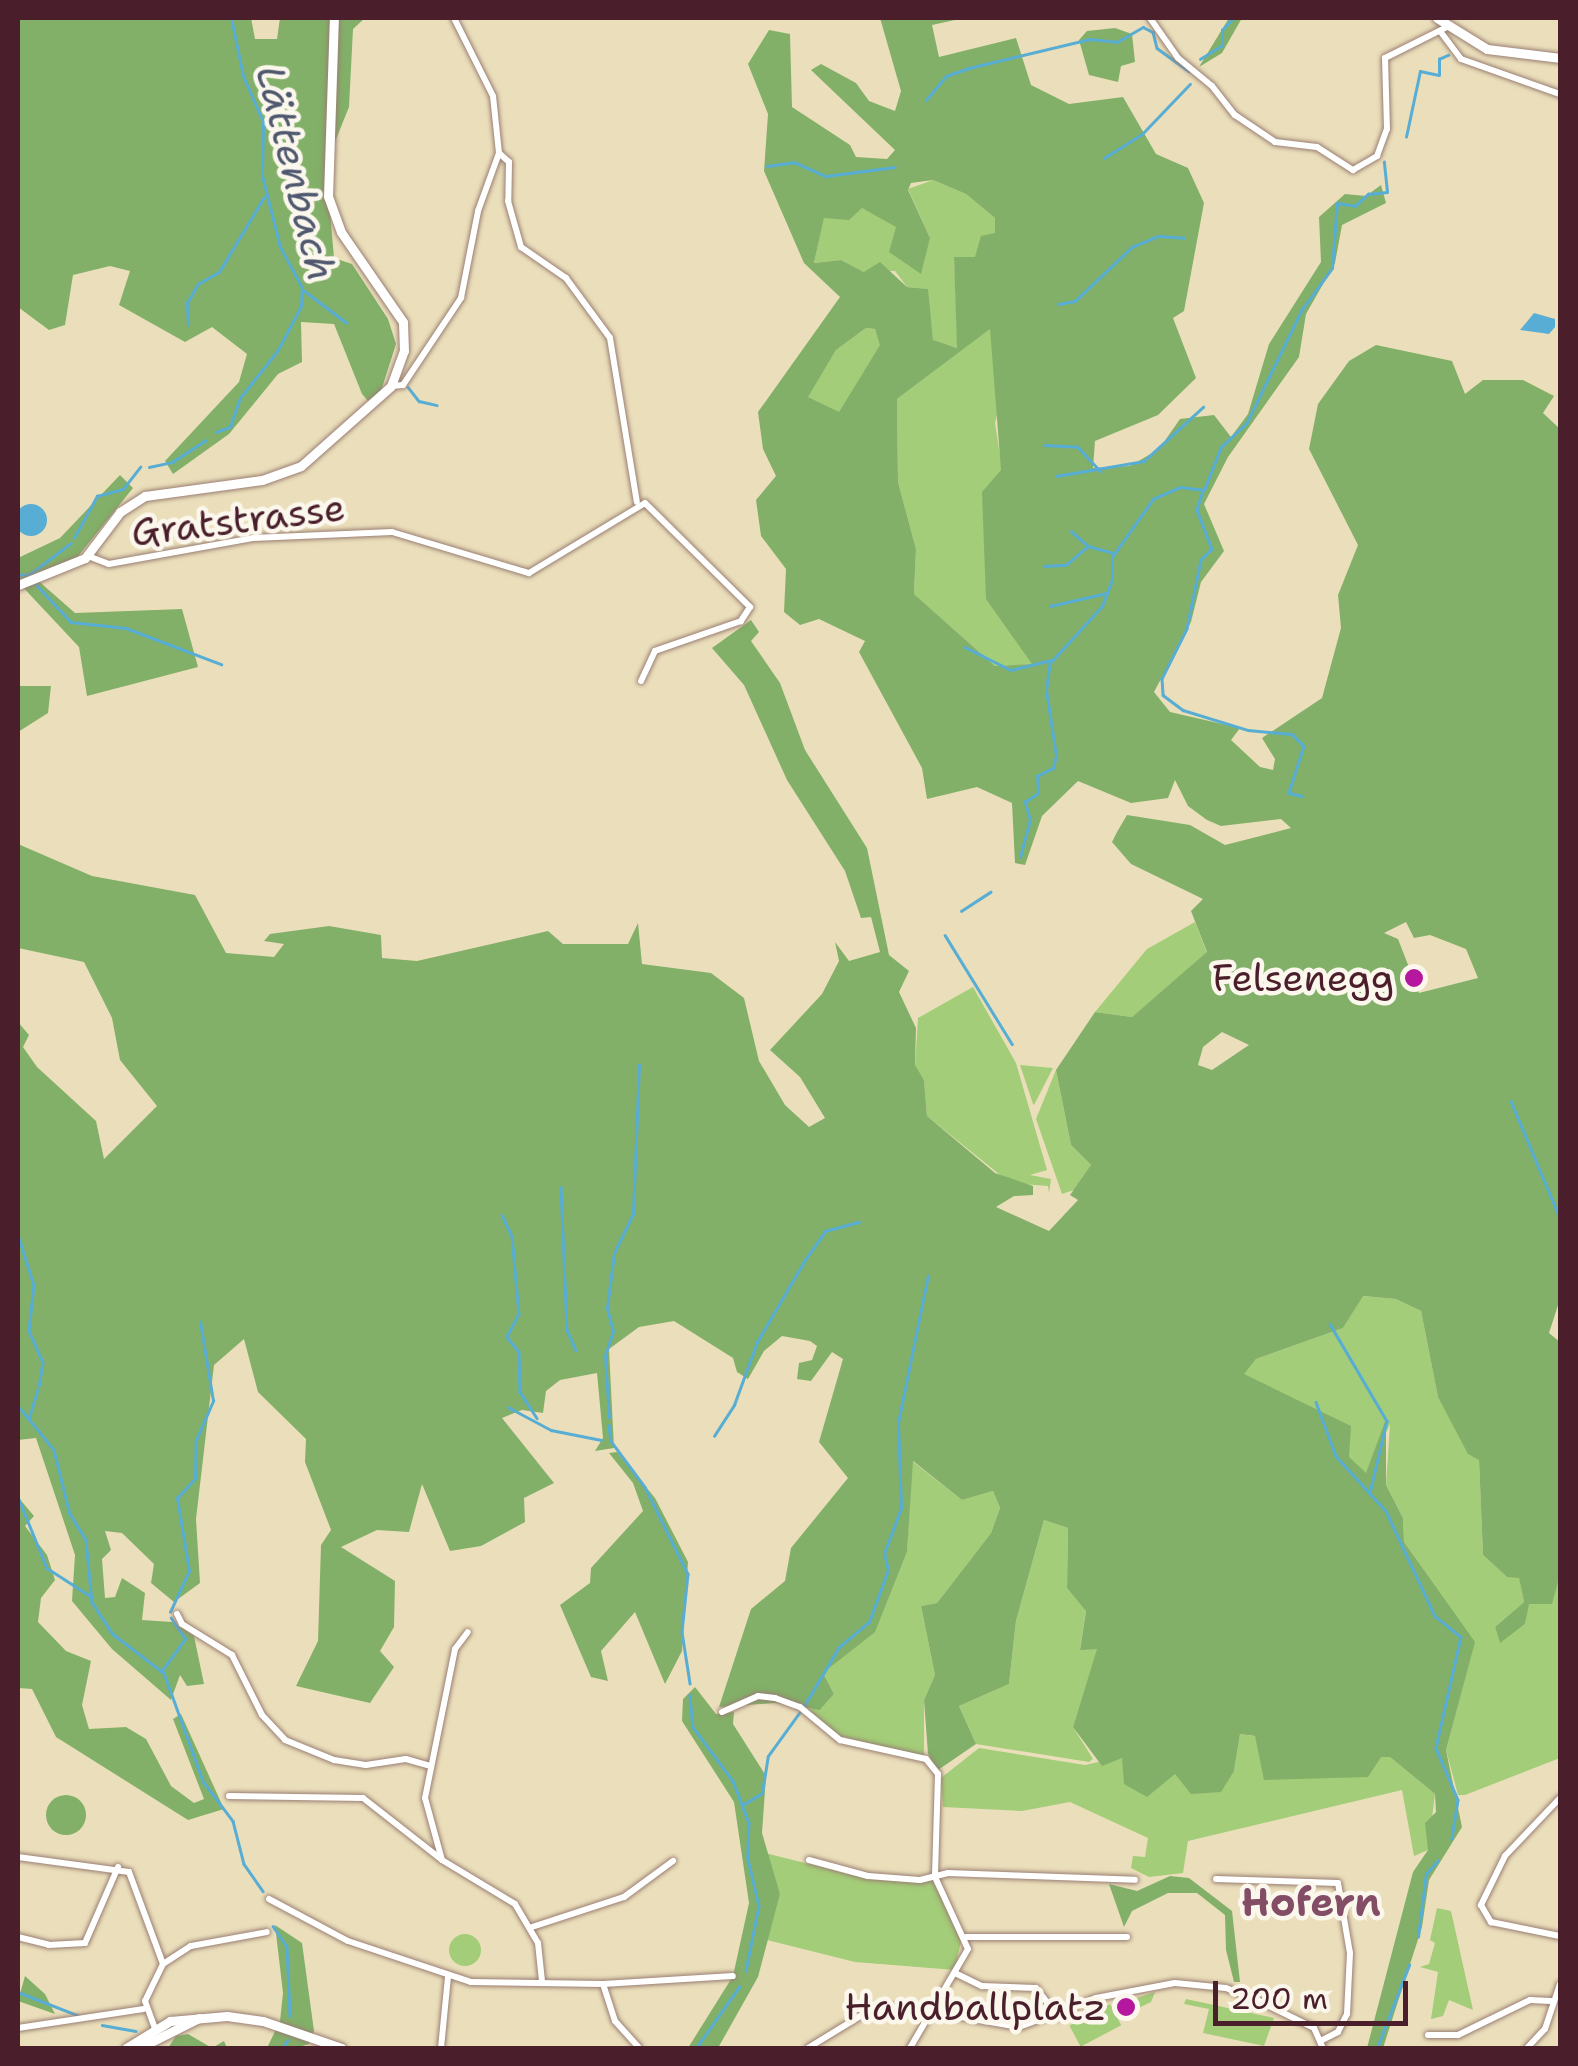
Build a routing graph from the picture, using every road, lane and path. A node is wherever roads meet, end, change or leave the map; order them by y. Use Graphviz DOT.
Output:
graph roads {
  1 [pos="334,18"];
  2 [pos="454,18"];
  3 [pos="1150,18"];
  4 [pos="1437,18"];
  5 [pos="1444,29"];
  6 [pos="1560,58"];
  7 [pos="1560,94"];
  8 [pos="499,153"];
  9 [pos="391,386"];
  10 [pos="637,502"];
  11 [pos="88,556"];
  12 [pos="18,586"];
  13 [pos="641,681"];
  14 [pos="177,1614"];
  15 [pos="468,1632"];
  16 [pos="722,1712"];
  17 [pos="430,1766"];
  18 [pos="229,1796"];
  19 [pos="1560,1798"];
  20 [pos="18,1857"];
  21 [pos="442,1860"];
  22 [pos="809,1860"];
  23 [pos="673,1861"];
  24 [pos="118,1866"];
  25 [pos="935,1877"];
  26 [pos="1216,1879"];
  27 [pos="1135,1880"];
  28 [pos="269,1899"];
  29 [pos="532,1927"];
  30 [pos="267,1932"];
  31 [pos="1560,1936"];
  32 [pos="18,1937"];
  33 [pos="966,1937"];
  34 [pos="1127,1937"];
  35 [pos="163,1964"];
  36 [pos="957,1974"];
  37 [pos="448,1976"];
  38 [pos="733,1976"];
  39 [pos="542,1982"];
  40 [pos="604,1984"];
  41 [pos="1560,1984"];
  42 [pos="1551,2000"];
  43 [pos="144,2009"];
  44 [pos="927,2012"];
  45 [pos="1059,2018"];
  46 [pos="18,2028"];
  47 [pos="157,2032"];
  48 [pos="1428,2035"];
  49 [pos="1322,2044"];
  50 [pos="126,2048"];
  51 [pos="139,2048"];
  52 [pos="162,2048"];
  53 [pos="342,2048"];
  54 [pos="441,2048"];
  55 [pos="639,2048"];
  56 [pos="808,2048"];
  57 [pos="910,2048"];
  58 [pos="1527,2048"];
  1 -- 9 [label="street"];
  2 -- 8 [label="street"];
  3 -- 5 [label="street"];
  4 -- 5 [label="street"];
  5 -- 6 [label="street"];
  5 -- 7 [label="street"];
  8 -- 9 [label="street"];
  8 -- 10 [label="street"];
  9 -- 11 [label="street"];
  10 -- 11 [label="street, Gratstrasse"];
  10 -- 13 [label="street"];
  11 -- 12 [label="street"];
  14 -- 17 [label="street"];
  15 -- 17 [label="street"];
  16 -- 25 [label="street"];
  17 -- 21 [label="street"];
  18 -- 21 [label="street"];
  19 -- 31 [label="street"];
  20 -- 24 [label="street"];
  21 -- 29 [label="street"];
  22 -- 25 [label="street"];
  23 -- 29 [label="street"];
  24 -- 32 [label="street"];
  24 -- 35 [label="street"];
  25 -- 27 [label="street"];
  25 -- 33 [label="street"];
  26 -- 49 [label="street"];
  28 -- 37 [label="street"];
  29 -- 39 [label="street"];
  30 -- 35 [label="street"];
  33 -- 34 [label="street"];
  33 -- 36 [label="street"];
  35 -- 43 [label="street"];
  36 -- 44 [label="street"];
  36 -- 45 [label="street"];
  37 -- 39 [label="street"];
  37 -- 54 [label="street"];
  38 -- 40 [label="street"];
  39 -- 40 [label="street"];
  40 -- 55 [label="street"];
  41 -- 42 [label="street"];
  42 -- 48 [label="street"];
  42 -- 58 [label="street"];
  43 -- 46 [label="street"];
  43 -- 47 [label="street"];
  44 -- 45 [label="street"];
  44 -- 56 [label="street"];
  44 -- 57 [label="street"];
  45 -- 49 [label="street"];
  47 -- 50 [label="street"];
  47 -- 51 [label="street"];
  47 -- 52 [label="street"];
  47 -- 53 [label="street"];
}
